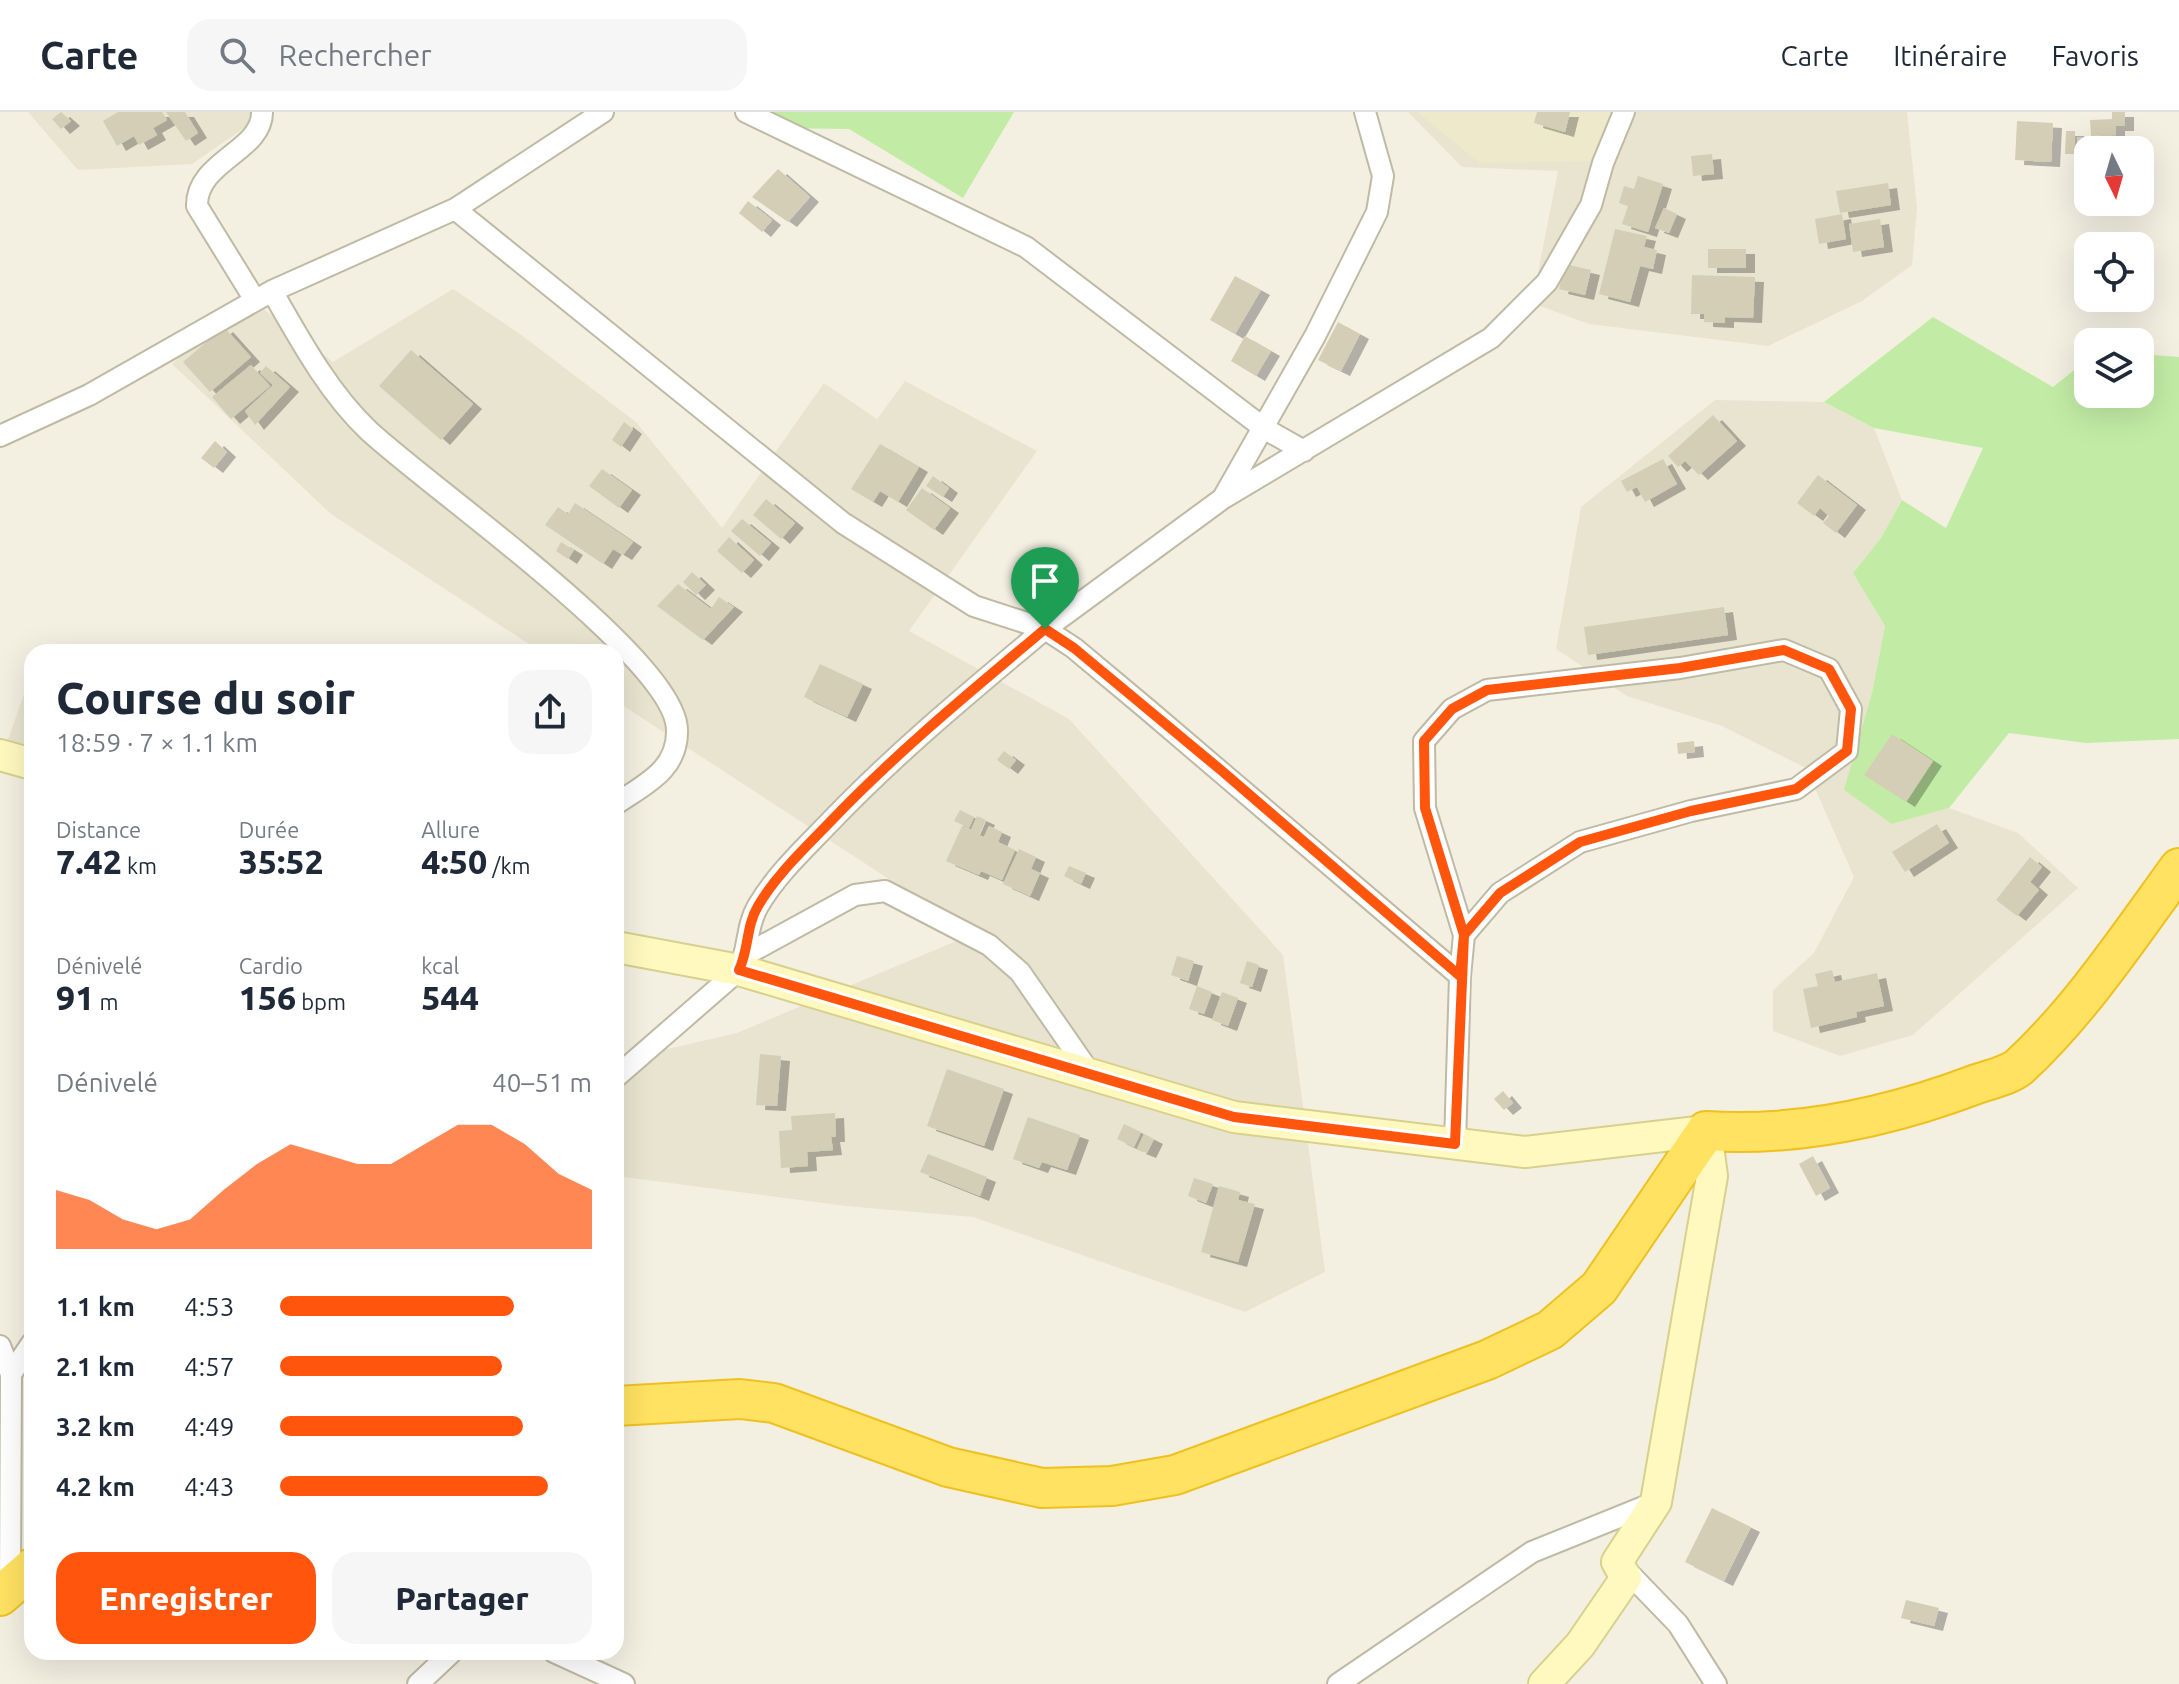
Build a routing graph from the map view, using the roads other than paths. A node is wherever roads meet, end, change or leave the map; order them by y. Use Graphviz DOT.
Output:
graph roads {
  1 [pos="262,112"];
  2 [pos="603,112"];
  3 [pos="746,112"];
  4 [pos="1365,112"];
  5 [pos="1624,112"];
  6 [pos="455,209"];
  7 [pos="263,296"];
  8 [pos="1265,429"];
  9 [pos="0,436"];
  10 [pos="1304,451"];
  11 [pos="1222,499"];
  12 [pos="1045,629"];
  13 [pos="622,644"];
  14 [pos="624,646"];
  15 [pos="0,755"];
  16 [pos="24,762"];
  17 [pos="624,799"];
  18 [pos="2179,868"];
  19 [pos="1464,935"];
  20 [pos="624,948"];
  21 [pos="743,962"];
  22 [pos="1460,976"];
  23 [pos="624,1070"];
  24 [pos="1090,1073"];
  25 [pos="1706,1131"];
  26 [pos="1455,1144"];
  27 [pos="0,1346"];
  28 [pos="24,1355"];
  29 [pos="11,1374"];
  30 [pos="624,1406"];
  31 [pos="1656,1502"];
  32 [pos="1617,1562"];
  33 [pos="14,1582"];
  34 [pos="444,1660"];
  35 [pos="572,1660"];
  36 [pos="418,1684"];
  37 [pos="624,1684"];
  38 [pos="1338,1684"];
  39 [pos="1544,1684"];
  40 [pos="1716,1684"];
  1 -- 7 [label="street"];
  2 -- 6 [label="street"];
  3 -- 8 [label="street"];
  4 -- 8 [label="street"];
  5 -- 10 [label="street"];
  6 -- 7 [label="street"];
  6 -- 12 [label="street"];
  7 -- 9 [label="street"];
  7 -- 13 [label="street"];
  8 -- 10 [label="street"];
  8 -- 11 [label="street"];
  10 -- 11 [label="street"];
  11 -- 12 [label="street"];
  12 -- 21 [label="street"];
  12 -- 22 [label="street"];
  14 -- 17 [label="street"];
  15 -- 16 [label="street"];
  18 -- 25 [label="highway"];
  19 -- 19 [label="street"];
  19 -- 22 [label="street"];
  20 -- 21 [label="street"];
  21 -- 23 [label="street"];
  21 -- 24 [label="street"];
  21 -- 24 [label="street"];
  22 -- 26 [label="street"];
  24 -- 26 [label="street"];
  25 -- 26 [label="street"];
  25 -- 30 [label="highway"];
  25 -- 31 [label="street"];
  27 -- 29 [label="street"];
  28 -- 29 [label="street"];
  29 -- 33 [label="street"];
  31 -- 32 [label="street"];
  31 -- 38 [label="street"];
  32 -- 39 [label="street"];
  32 -- 40 [label="street"];
  34 -- 36 [label="street"];
  35 -- 37 [label="street"];
}
